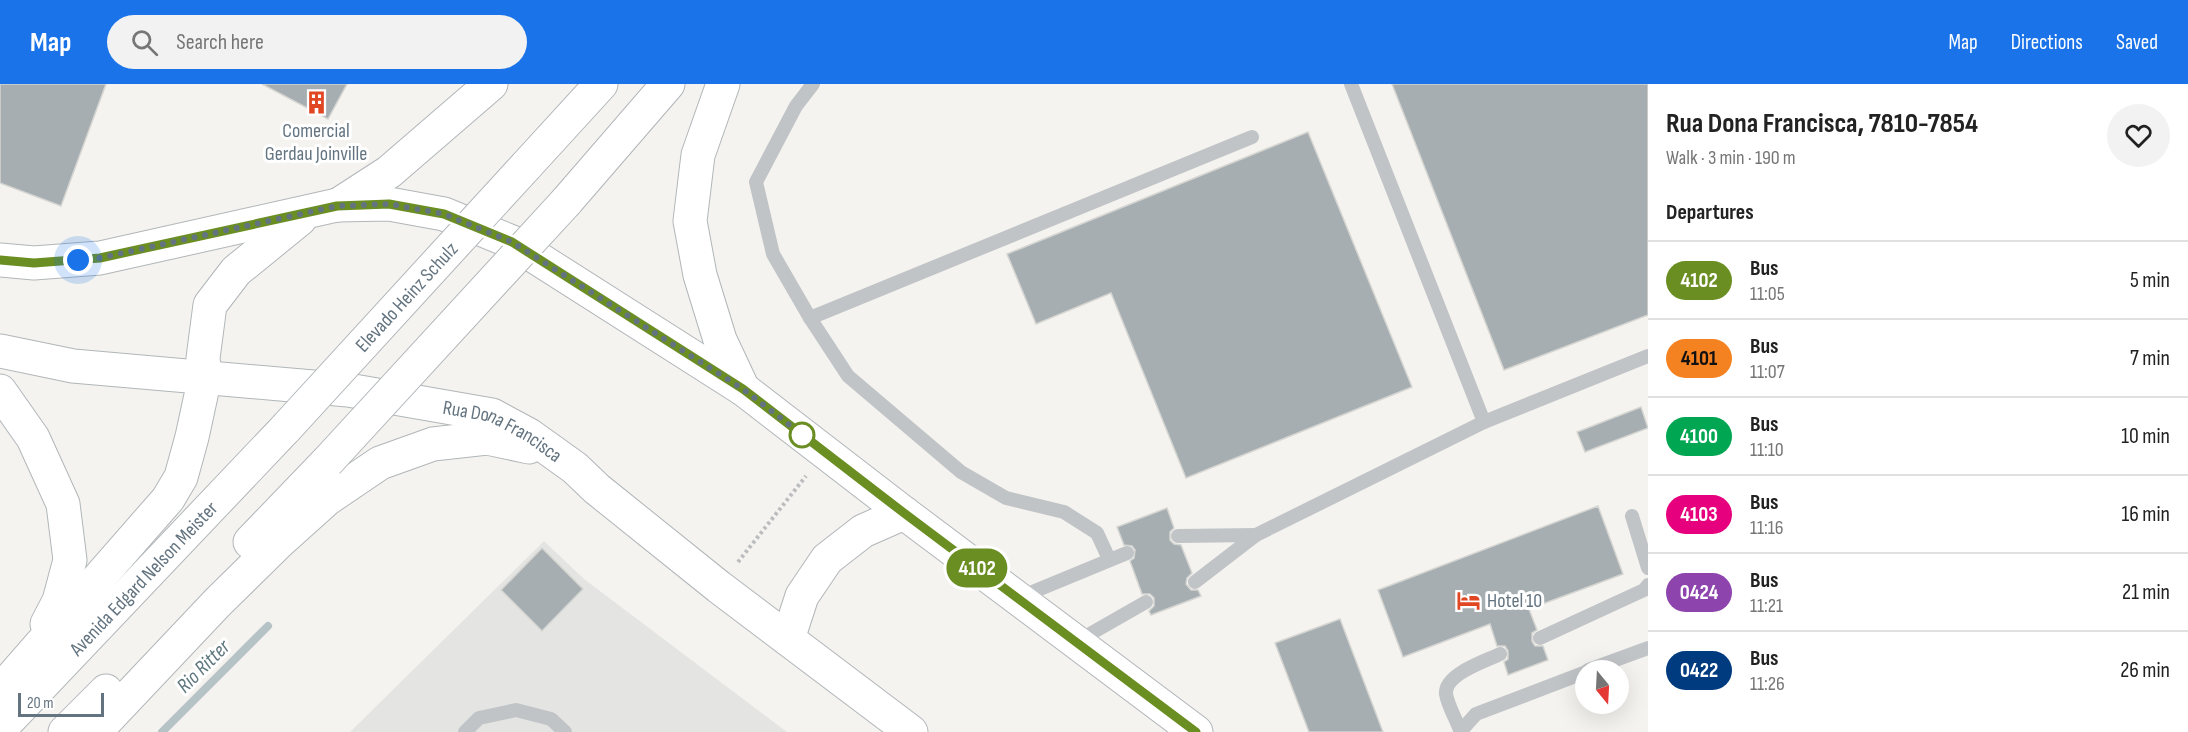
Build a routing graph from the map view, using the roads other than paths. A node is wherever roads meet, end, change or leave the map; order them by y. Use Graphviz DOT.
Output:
graph roads {
  1 [pos="491,84"];
  2 [pos="601,84"];
  3 [pos="668,84"];
  4 [pos="723,84"];
  5 [pos="813,84"];
  6 [pos="1351,84"];
  7 [pos="1252,137"];
  8 [pos="323,209"];
  9 [pos="0,260"];
  10 [pos="810,318"];
  11 [pos="0,351"];
  12 [pos="1648,357"];
  13 [pos="205,378"];
  14 [pos="743,389"];
  15 [pos="0,392"];
  16 [pos="1484,423"];
  17 [pos="286,428"];
  18 [pos="550,451"];
  19 [pos="904,513"];
  20 [pos="1632,516"];
  21 [pos="1256,535"];
  22 [pos="1178,536"];
  23 [pos="1127,553"];
  24 [pos="1109,559"];
  25 [pos="1648,567"];
  26 [pos="1196,582"];
  27 [pos="1648,585"];
  28 [pos="1017,598"];
  29 [pos="1146,602"];
  30 [pos="1540,638"];
  31 [pos="788,639"];
  32 [pos="1076,642"];
  33 [pos="1648,648"];
  34 [pos="1500,654"];
  35 [pos="1616,660"];
  36 [pos="28,661"];
  37 [pos="1575,676"];
  38 [pos="0,690"];
  39 [pos="0,729"];
  40 [pos="1460,731"];
  41 [pos="65,732"];
  42 [pos="95,732"];
  43 [pos="465,732"];
  44 [pos="565,732"];
  45 [pos="911,732"];
  46 [pos="1196,732"];
  1 -- 8 [label="main road"];
  2 -- 17 [label="main road, Elevado Heinz Schulz, bridge"];
  3 -- 41 [label="main road, bridge"];
  4 -- 14 [label="main road"];
  5 -- 10 [label="lane"];
  6 -- 16 [label="lane"];
  7 -- 10 [label="lane"];
  8 -- 9 [label="main road"];
  8 -- 13 [label="main road"];
  8 -- 14 [label="main road"];
  10 -- 24 [label="lane"];
  11 -- 13 [label="main road, Rua Dona Francisca"];
  12 -- 16 [label="lane"];
  13 -- 18 [label="main road, Rua Dona Francisca"];
  13 -- 36 [label="main road"];
  14 -- 19 [label="main road"];
  15 -- 36 [label="main road"];
  16 -- 21 [label="lane"];
  17 -- 39 [label="main road, Avenida Edgard Nelson Meister"];
  18 -- 31 [label="main road, Rua Dona Francisca"];
  18 -- 42 [label="main road"];
  19 -- 28 [label="main road"];
  19 -- 31 [label="main road"];
  20 -- 25 [label="lane"];
  21 -- 22 [label="lane"];
  21 -- 26 [label="lane"];
  23 -- 24 [label="lane"];
  24 -- 28 [label="lane"];
  27 -- 30 [label="lane"];
  28 -- 32 [label="main road"];
  29 -- 32 [label="lane"];
  31 -- 45 [label="main road, Rua Dona Francisca"];
  32 -- 46 [label="main road"];
  33 -- 35 [label="lane"];
  34 -- 40 [label="lane"];
  36 -- 38 [label="main road"];
  37 -- 40 [label="lane"];
  43 -- 44 [label="lane"];
}
